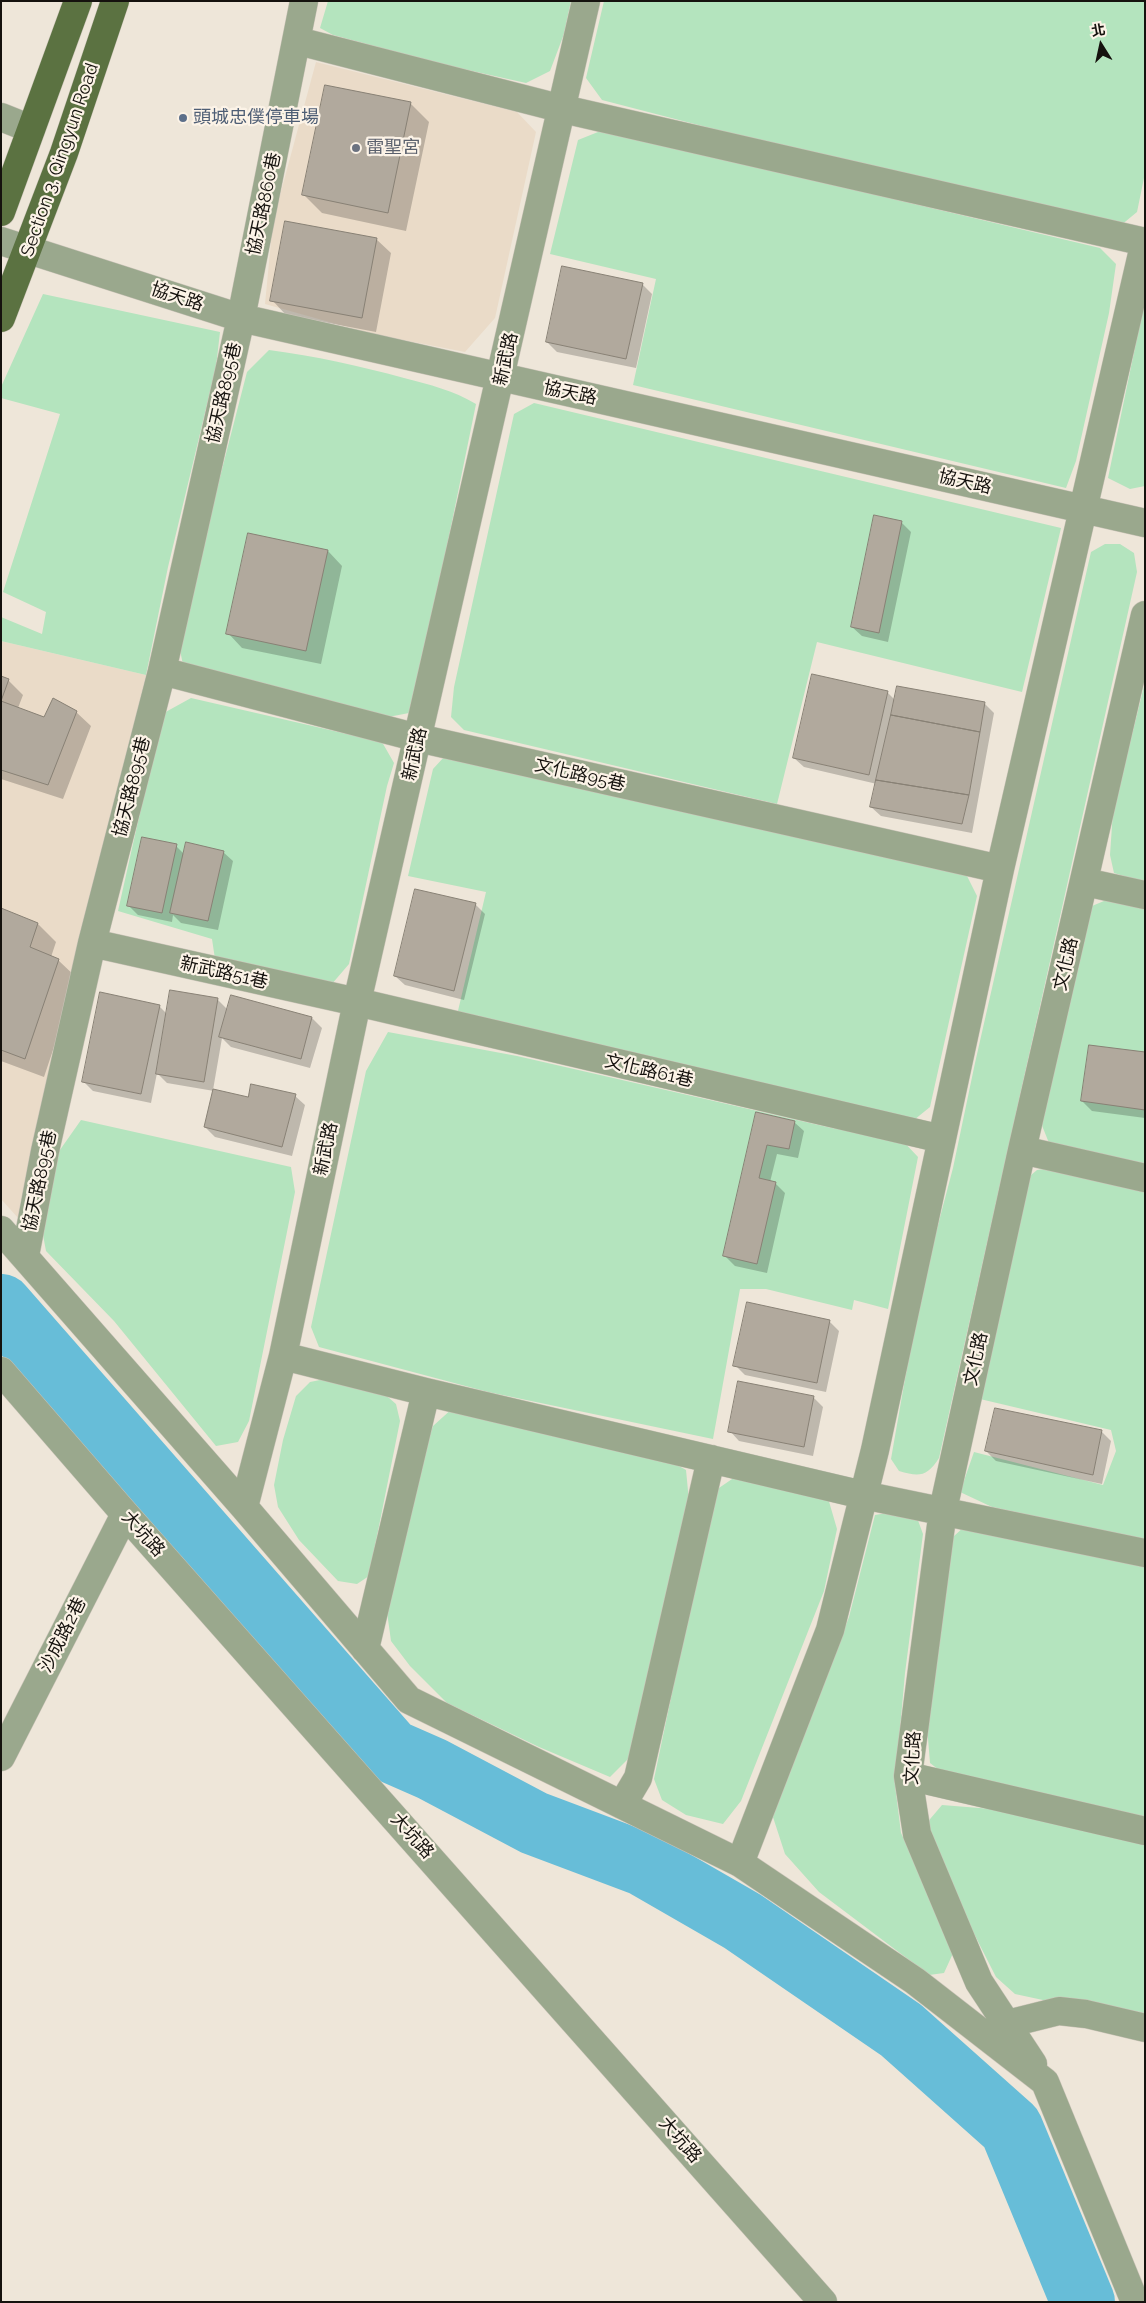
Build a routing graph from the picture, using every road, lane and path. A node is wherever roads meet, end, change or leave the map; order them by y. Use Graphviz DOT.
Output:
graph roads {
  1 [pos="78,1"];
  2 [pos="115,1"];
  3 [pos="304,1"];
  4 [pos="586,1"];
  5 [pos="298,41"];
  6 [pos="562,109"];
  7 [pos="1,117"];
  8 [pos="32,129"];
  9 [pos="1,212"];
  10 [pos="1,241"];
  11 [pos="1145,241"];
  12 [pos="29,249"];
  13 [pos="1,318"];
  14 [pos="241,318"];
  15 [pos="501,378"];
  16 [pos="1084,509"];
  17 [pos="1145,523"];
  18 [pos="1145,615"];
  19 [pos="162,671"];
  20 [pos="418,738"];
  21 [pos="1000,868"];
  22 [pos="1085,882"];
  23 [pos="1145,895"];
  24 [pos="92,943"];
  25 [pos="357,1002"];
  26 [pos="942,1140"];
  27 [pos="1022,1150"];
  28 [pos="1145,1178"];
  29 [pos="1,1230"];
  30 [pos="25,1256"];
  31 [pos="283,1356"];
  32 [pos="1,1371"];
  33 [pos="426,1392"];
  34 [pos="711,1459"];
  35 [pos="863,1495"];
  36 [pos="244,1507"];
  37 [pos="943,1510"];
  38 [pos="125,1514"];
  39 [pos="1145,1553"];
  40 [pos="365,1649"];
  41 [pos="1,1757"];
  42 [pos="908,1776"];
  43 [pos="622,1805"];
  44 [pos="1145,1831"];
  45 [pos="740,1863"];
  46 [pos="1007,2024"];
  47 [pos="1145,2028"];
  48 [pos="1045,2082"];
  49 [pos="823,2302"];
  50 [pos="1135,2302"];
  1 -- 8 [label="main road, Section 3, Qingyun Road"];
  2 -- 12 [label="main road, Section 3, Qingyun Road"];
  3 -- 5 [label="street, 協天路860巷"];
  4 -- 6 [label="street, 新武路"];
  5 -- 6 [label="street"];
  5 -- 14 [label="street, 協天路860巷"];
  6 -- 11 [label="street"];
  6 -- 15 [label="street, 新武路"];
  7 -- 8 [label="street"];
  8 -- 9 [label="main road, Section 3, Qingyun Road"];
  10 -- 12 [label="street, 協天路"];
  11 -- 16 [label="street"];
  12 -- 13 [label="main road, Section 3, Qingyun Road"];
  12 -- 14 [label="street, 協天路"];
  14 -- 15 [label="street, 協天路"];
  14 -- 19 [label="street, 協天路895巷"];
  15 -- 16 [label="street, 協天路"];
  15 -- 20 [label="street, 新武路"];
  16 -- 17 [label="street, 協天路"];
  16 -- 21 [label="street"];
  18 -- 22 [label="street, 文化路"];
  19 -- 20 [label="street, 文化路95巷"];
  19 -- 24 [label="street, 協天路895巷"];
  20 -- 21 [label="street, 文化路95巷"];
  20 -- 25 [label="street, 新武路"];
  21 -- 26 [label="street"];
  22 -- 23 [label="street"];
  22 -- 27 [label="street, 文化路"];
  24 -- 25 [label="street, 新武路51巷"];
  24 -- 30 [label="street, 協天路895巷"];
  25 -- 26 [label="street, 文化路61巷"];
  25 -- 31 [label="street, 新武路"];
  26 -- 35 [label="street"];
  27 -- 28 [label="street"];
  27 -- 37 [label="street, 文化路"];
  29 -- 30 [label="street"];
  30 -- 36 [label="street"];
  31 -- 33 [label="street"];
  31 -- 36 [label="street, 新武路"];
  32 -- 38 [label="street, 大坑路"];
  33 -- 34 [label="street"];
  33 -- 40 [label="street"];
  34 -- 35 [label="street"];
  34 -- 43 [label="street"];
  35 -- 37 [label="street"];
  35 -- 45 [label="street"];
  36 -- 40 [label="street"];
  37 -- 39 [label="street"];
  37 -- 42 [label="street, 文化路"];
  38 -- 41 [label="street, 沙成路2巷"];
  38 -- 49 [label="street, 大坑路"];
  40 -- 43 [label="street"];
  42 -- 44 [label="street"];
  42 -- 46 [label="street, 文化路"];
  43 -- 45 [label="street"];
  45 -- 48 [label="street"];
  46 -- 47 [label="street"];
  46 -- 48 [label="street, 文化路"];
  48 -- 50 [label="street, 文化路"];
}
